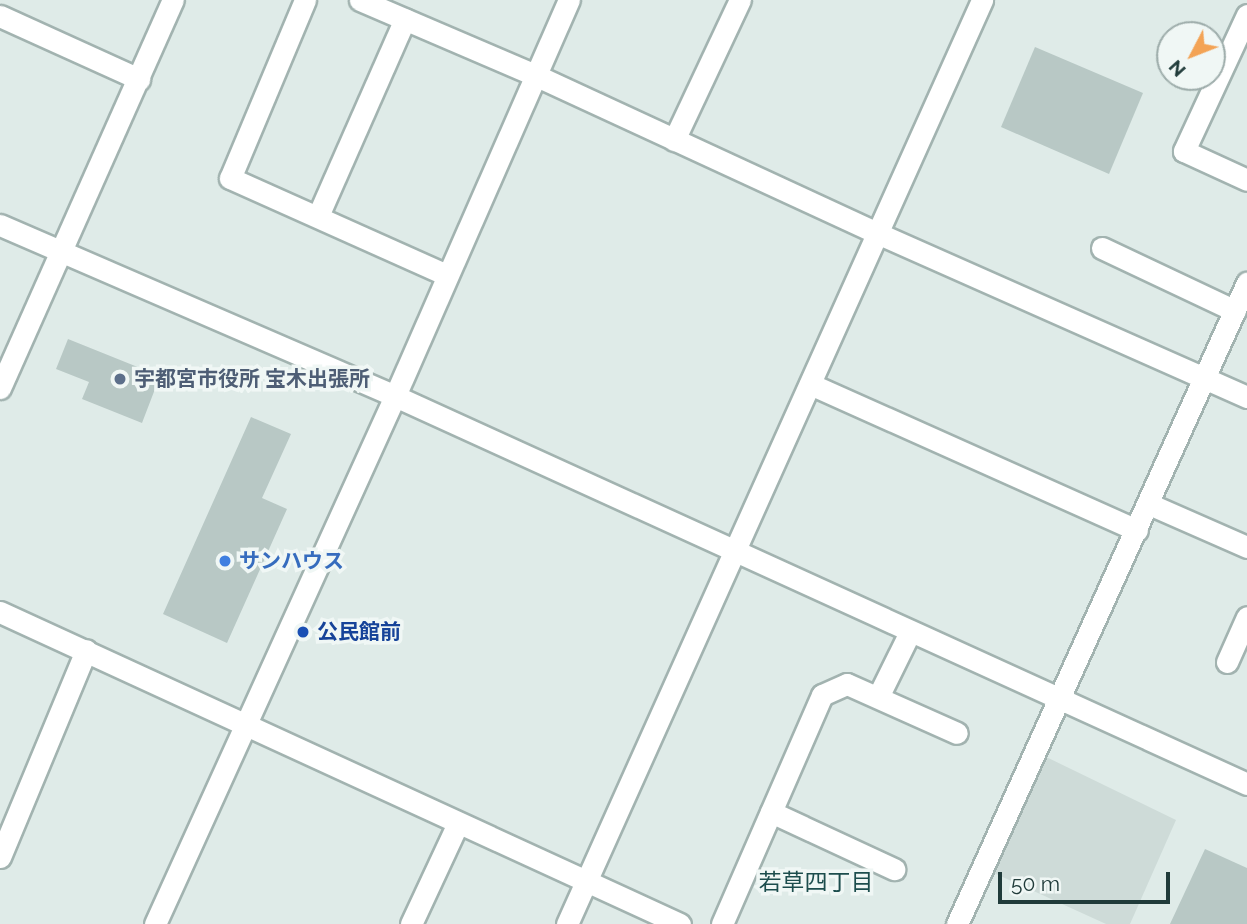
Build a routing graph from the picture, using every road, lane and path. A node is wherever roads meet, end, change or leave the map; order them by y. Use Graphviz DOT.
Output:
graph roads {
  1 [pos="173,0"];
  2 [pos="305,0"];
  3 [pos="360,0"];
  4 [pos="569,0"];
  5 [pos="740,0"];
  6 [pos="974,2"];
  7 [pos="1247,15"];
  8 [pos="0,16"];
  9 [pos="405,19"];
  10 [pos="535,75"];
  11 [pos="139,79"];
  12 [pos="674,139"];
  13 [pos="1247,180"];
  14 [pos="318,216"];
  15 [pos="0,225"];
  16 [pos="877,233"];
  17 [pos="1102,248"];
  18 [pos="63,253"];
  19 [pos="447,275"];
  20 [pos="1242,297"];
  21 [pos="1206,379"];
  22 [pos="810,384"];
  23 [pos="0,388"];
  24 [pos="395,396"];
  25 [pos="1247,397"];
  26 [pos="1149,504"];
  27 [pos="1137,530"];
  28 [pos="1247,547"];
  29 [pos="735,553"];
  30 [pos="0,611"];
  31 [pos="1247,617"];
  32 [pos="910,632"];
  33 [pos="86,650"];
  34 [pos="1227,662"];
  35 [pos="878,697"];
  36 [pos="1059,699"];
  37 [pos="246,723"];
  38 [pos="957,733"];
  39 [pos="1247,784"];
  40 [pos="771,812"];
  41 [pos="458,823"];
  42 [pos="0,857"];
  43 [pos="894,869"];
  44 [pos="586,883"];
  45 [pos="155,924"];
  46 [pos="411,924"];
  47 [pos="567,924"];
  48 [pos="680,924"];
  49 [pos="722,924"];
  50 [pos="957,924"];
  1 -- 11 [label="street"];
  2 -- 14 [label="street"];
  3 -- 9 [label="street"];
  4 -- 10 [label="street"];
  5 -- 12 [label="street"];
  6 -- 16 [label="street"];
  7 -- 13 [label="street"];
  8 -- 11 [label="street"];
  9 -- 10 [label="street"];
  9 -- 14 [label="street"];
  10 -- 12 [label="street"];
  10 -- 19 [label="street"];
  11 -- 18 [label="street"];
  12 -- 16 [label="street"];
  14 -- 19 [label="street"];
  15 -- 18 [label="street"];
  16 -- 21 [label="street"];
  16 -- 22 [label="street"];
  17 -- 20 [label="street"];
  18 -- 23 [label="street"];
  18 -- 24 [label="street"];
  19 -- 24 [label="street"];
  20 -- 21 [label="street"];
  21 -- 25 [label="street"];
  21 -- 26 [label="street"];
  22 -- 27 [label="street"];
  22 -- 29 [label="street"];
  24 -- 29 [label="street"];
  24 -- 37 [label="street"];
  26 -- 27 [label="street"];
  26 -- 28 [label="street"];
  27 -- 36 [label="street"];
  29 -- 32 [label="street"];
  29 -- 44 [label="street"];
  30 -- 33 [label="street"];
  31 -- 34 [label="street"];
  32 -- 35 [label="street"];
  32 -- 36 [label="street"];
  33 -- 37 [label="street"];
  33 -- 42 [label="street"];
  35 -- 38 [label="street"];
  35 -- 40 [label="street"];
  36 -- 39 [label="street"];
  36 -- 50 [label="street"];
  37 -- 41 [label="street"];
  37 -- 45 [label="street"];
  40 -- 43 [label="street"];
  40 -- 49 [label="street"];
  41 -- 44 [label="street"];
  41 -- 46 [label="street"];
  44 -- 47 [label="street"];
  44 -- 48 [label="street"];
}
